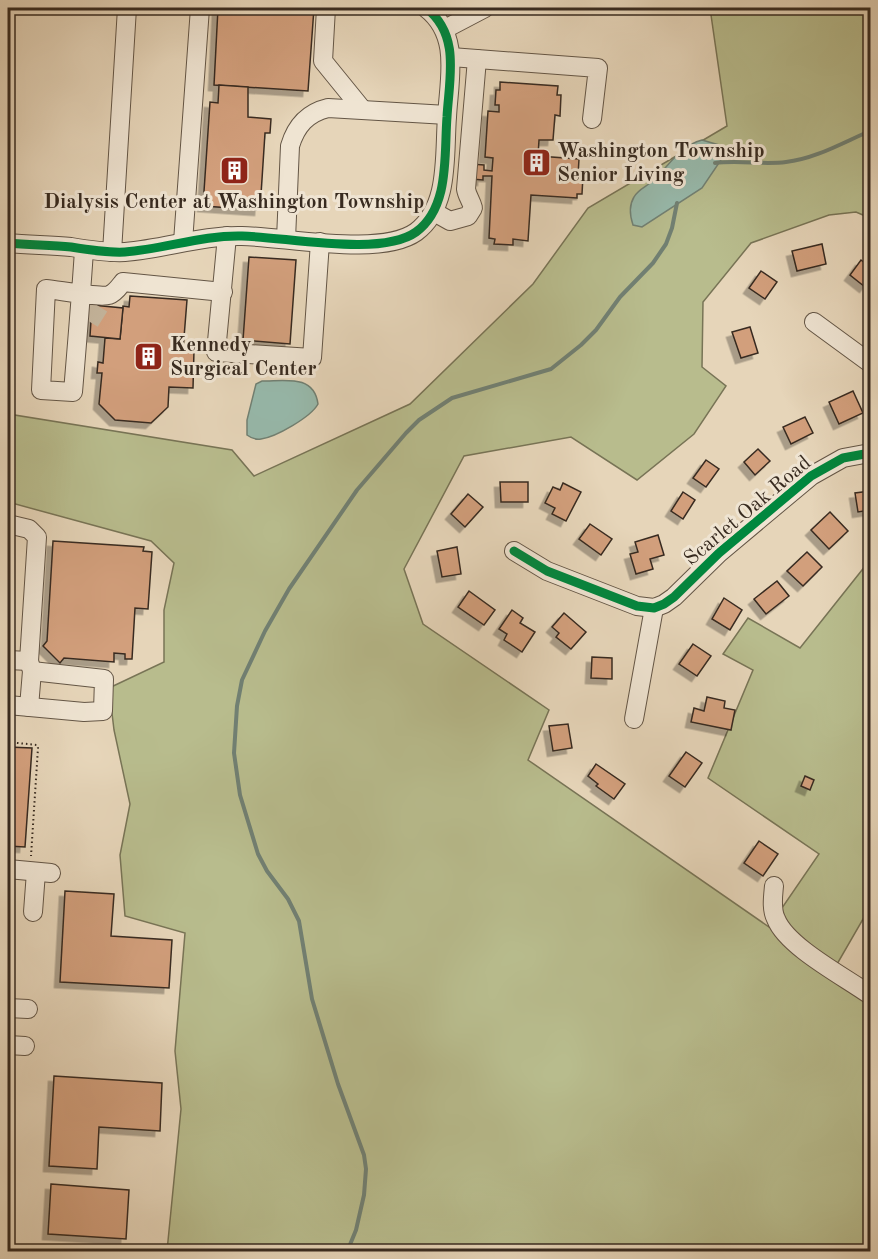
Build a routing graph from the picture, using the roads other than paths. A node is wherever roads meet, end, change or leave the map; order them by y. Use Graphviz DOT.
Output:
graph roads {
  1 [pos="127,8"];
  2 [pos="200,8"];
  3 [pos="326,8"];
  4 [pos="426,8"];
  5 [pos="485,8"];
  6 [pos="445,29"];
  7 [pos="451,57"];
  8 [pos="477,59"];
  9 [pos="362,109"];
  10 [pos="447,115"];
  11 [pos="592,119"];
  12 [pos="434,212"];
  13 [pos="227,236"];
  14 [pos="286,239"];
  15 [pos="183,242"];
  16 [pos="320,242"];
  17 [pos="8,243"];
  18 [pos="84,250"];
  19 [pos="112,252"];
  20 [pos="223,292"];
  21 [pos="81,293"];
  22 [pos="814,322"];
  23 [pos="870,363"];
  24 [pos="870,453"];
  25 [pos="8,524"];
  26 [pos="514,551"];
  27 [pos="654,608"];
  28 [pos="8,660"];
  29 [pos="31,666"];
  30 [pos="8,705"];
  31 [pos="29,707"];
  32 [pos="634,719"];
  33 [pos="8,868"];
  34 [pos="774,886"];
  35 [pos="33,912"];
  36 [pos="870,995"];
  37 [pos="8,1008"];
  38 [pos="28,1009"];
  1 -- 19 [label="street"];
  2 -- 15 [label="street"];
  3 -- 9 [label="street"];
  4 -- 6 [label="street"];
  5 -- 6 [label="street"];
  6 -- 7 [label="street"];
  7 -- 8 [label="street"];
  7 -- 10 [label="street"];
  8 -- 11 [label="street"];
  8 -- 12 [label="street"];
  9 -- 10 [label="street"];
  9 -- 14 [label="street"];
  10 -- 12 [label="street"];
  12 -- 16 [label="street"];
  13 -- 14 [label="street"];
  13 -- 15 [label="street"];
  13 -- 20 [label="street"];
  14 -- 16 [label="street"];
  15 -- 19 [label="street"];
  16 -- 20 [label="street"];
  17 -- 18 [label="street"];
  18 -- 19 [label="street"];
  18 -- 21 [label="street"];
  20 -- 21 [label="street"];
  21 -- 21 [label="street"];
  22 -- 23 [label="street"];
  24 -- 27 [label="street, Scarlet Oak Road"];
  25 -- 29 [label="street"];
  26 -- 27 [label="street"];
  27 -- 32 [label="street"];
  28 -- 29 [label="street"];
  29 -- 31 [label="street"];
  29 -- 31 [label="street"];
  30 -- 31 [label="street"];
  33 -- 35 [label="street"];
  34 -- 36 [label="street"];
  37 -- 38 [label="street"];
}
